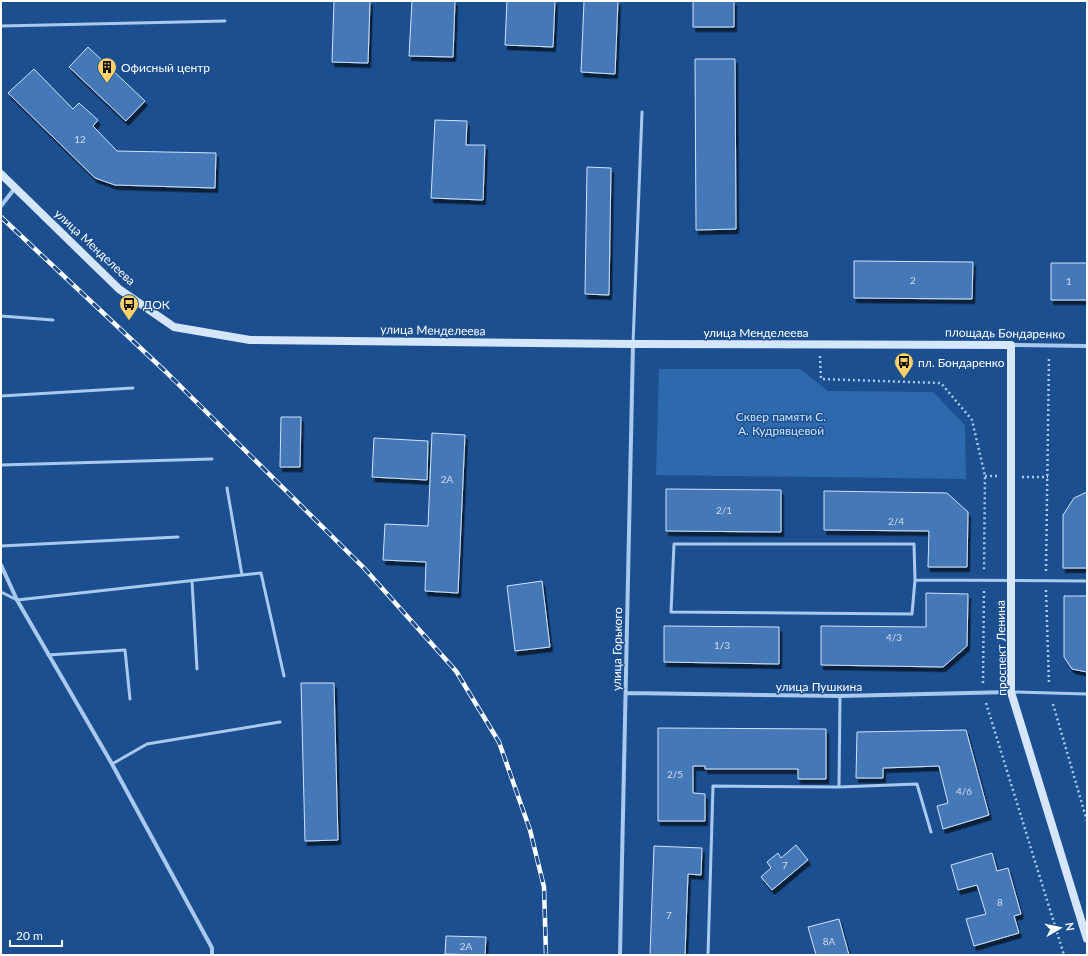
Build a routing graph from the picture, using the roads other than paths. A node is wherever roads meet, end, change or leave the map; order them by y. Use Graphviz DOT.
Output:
graph roads {
  1 [pos="225,21"];
  2 [pos="1,26"];
  3 [pos="642,112"];
  4 [pos="1,174"];
  5 [pos="15,188"];
  6 [pos="1,206"];
  7 [pos="1,316"];
  8 [pos="53,320"];
  9 [pos="633,344"];
  10 [pos="923,345"];
  11 [pos="1011,345"];
  12 [pos="1087,346"];
  13 [pos="133,388"];
  14 [pos="1,396"];
  15 [pos="212,459"];
  16 [pos="1,465"];
  17 [pos="227,488"];
  18 [pos="178,537"];
  19 [pos="1,546"];
  20 [pos="1,566"];
  21 [pos="242,575"];
  22 [pos="915,580"];
  23 [pos="192,581"];
  24 [pos="1012,581"];
  25 [pos="1087,581"];
  26 [pos="1,592"];
  27 [pos="17,600"];
  28 [pos="48,655"];
  29 [pos="197,668"];
  30 [pos="284,676"];
  31 [pos="1011,692"];
  32 [pos="626,693"];
  33 [pos="1087,694"];
  34 [pos="840,696"];
  35 [pos="130,699"];
  36 [pos="280,722"];
  37 [pos="112,764"];
  38 [pos="839,787"];
  39 [pos="930,832"];
  40 [pos="1087,939"];
  41 [pos="212,955"];
  42 [pos="620,955"];
  43 [pos="708,955"];
  1 -- 2 [label="lane"];
  3 -- 9 [label="lane"];
  4 -- 5 [label="main road, улица Менделеева"];
  5 -- 6 [label="street"];
  5 -- 9 [label="main road, улица Менделеева"];
  7 -- 8 [label="lane"];
  9 -- 10 [label="main road, улица Менделеева"];
  9 -- 32 [label="street, улица Горького"];
  10 -- 11 [label="main road, площадь Бондаренко"];
  11 -- 12 [label="street, площадь Бондаренко"];
  11 -- 24 [label="main road, проспект Ленина"];
  13 -- 14 [label="lane"];
  15 -- 16 [label="lane"];
  17 -- 21 [label="lane"];
  18 -- 19 [label="lane"];
  20 -- 27 [label="street"];
  21 -- 23 [label="lane"];
  21 -- 30 [label="lane"];
  22 -- 22 [label="lane"];
  22 -- 24 [label="lane"];
  23 -- 27 [label="lane"];
  23 -- 29 [label="lane"];
  24 -- 25 [label="lane"];
  24 -- 31 [label="main road, проспект Ленина"];
  26 -- 27 [label="lane"];
  27 -- 28 [label="street"];
  28 -- 35 [label="lane"];
  28 -- 37 [label="street"];
  31 -- 33 [label="lane"];
  31 -- 34 [label="street, улица Пушкина"];
  31 -- 40 [label="main road, проспект Ленина"];
  32 -- 34 [label="street, улица Пушкина"];
  32 -- 42 [label="street, улица Горького"];
  34 -- 38 [label="lane"];
  36 -- 37 [label="lane"];
  37 -- 41 [label="street"];
  38 -- 39 [label="lane"];
  38 -- 43 [label="lane"];
}
